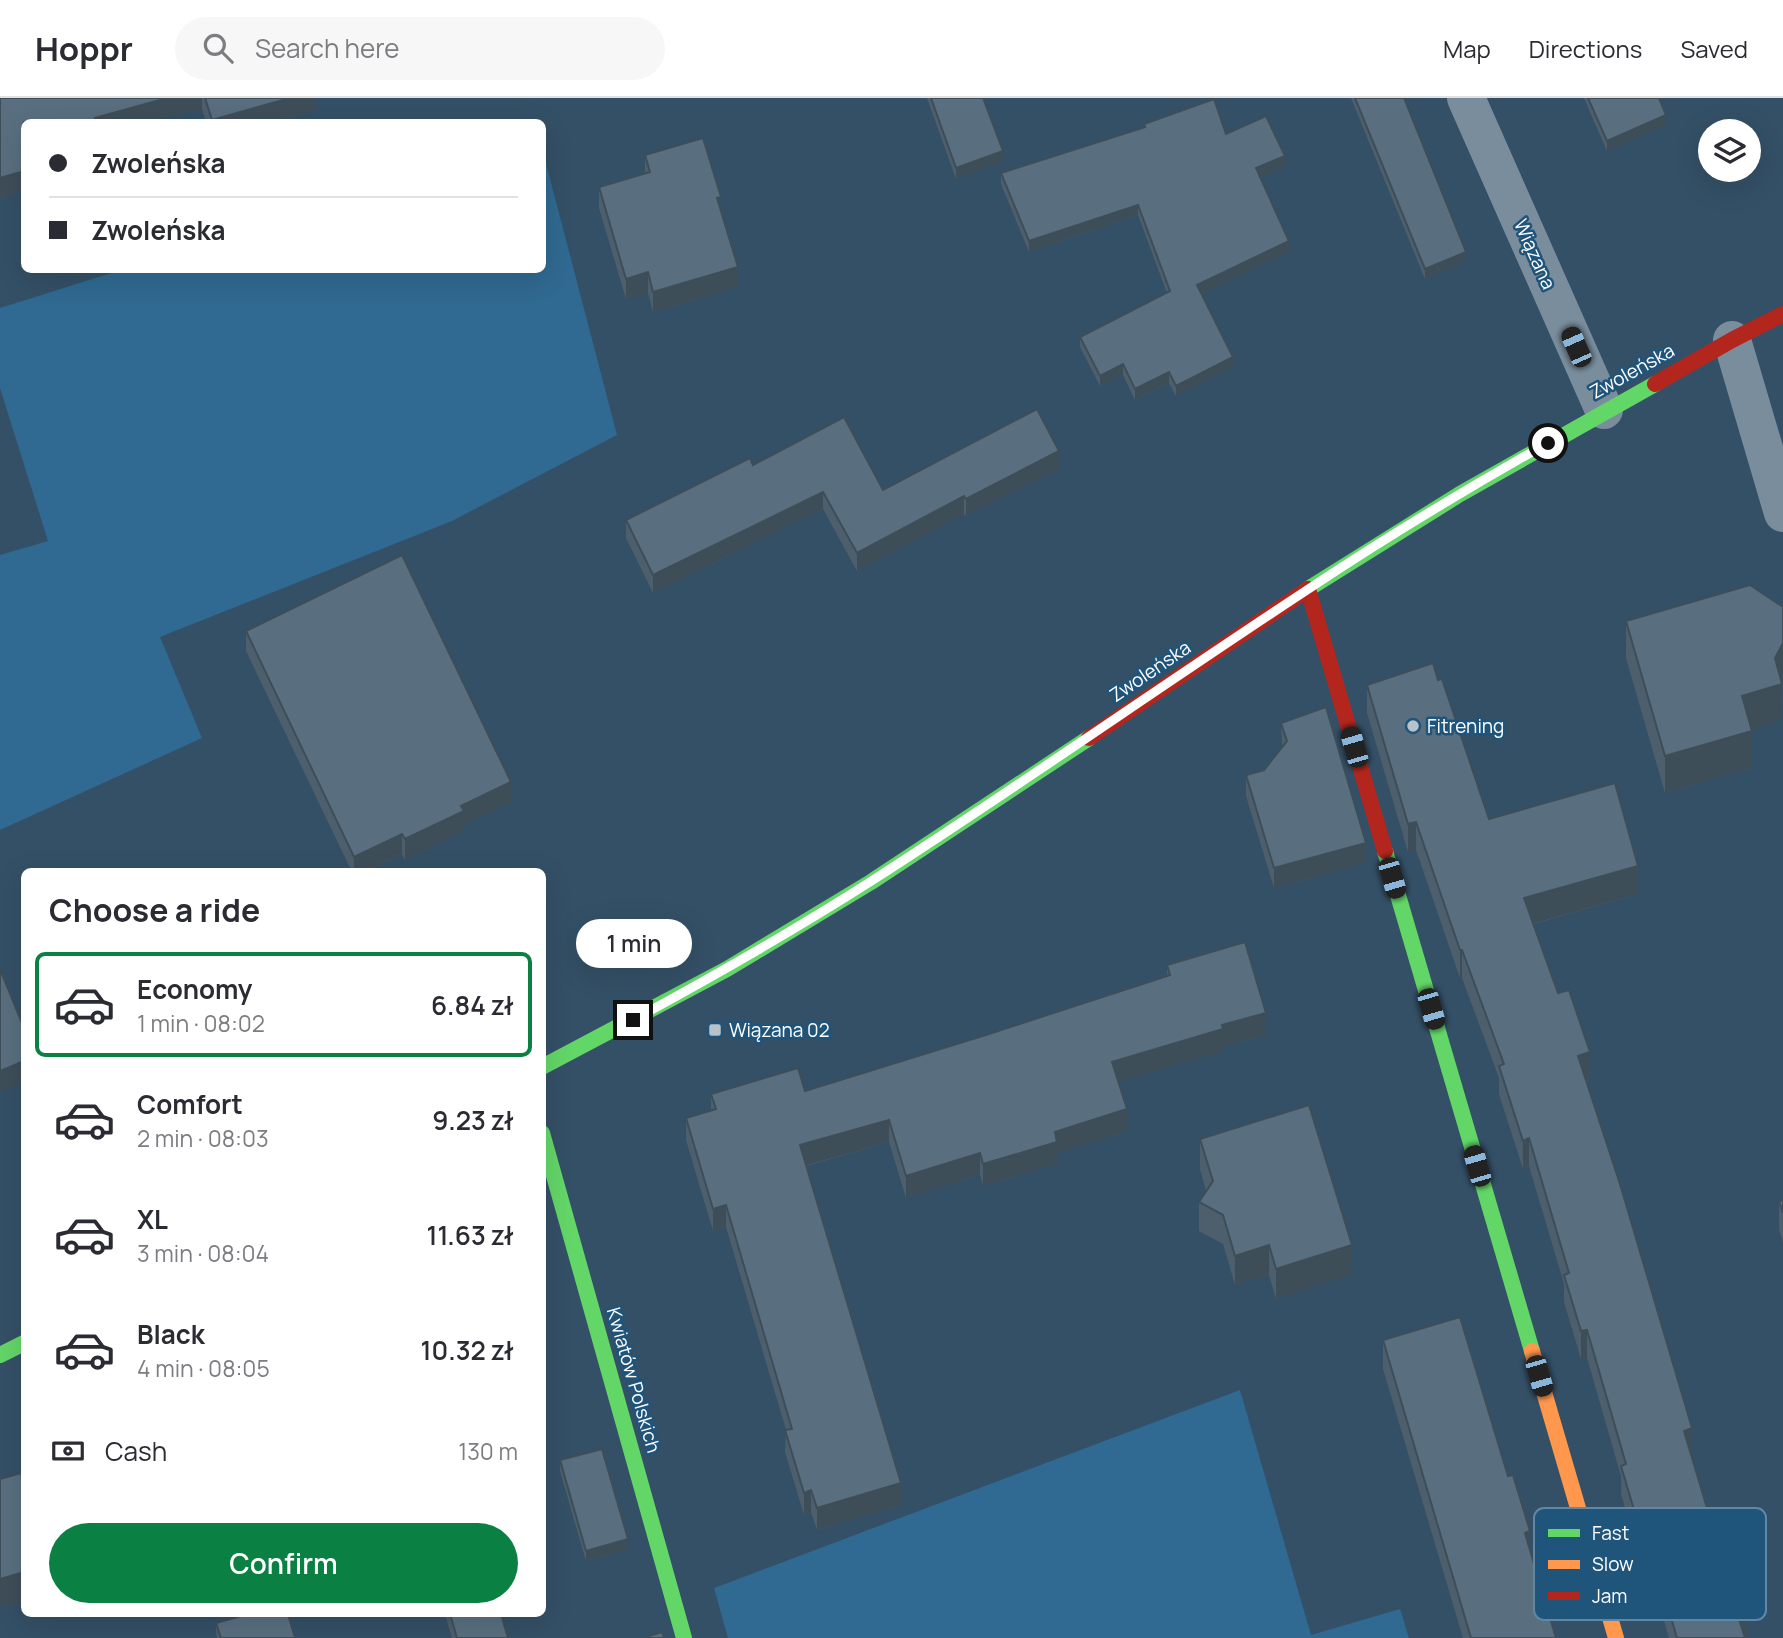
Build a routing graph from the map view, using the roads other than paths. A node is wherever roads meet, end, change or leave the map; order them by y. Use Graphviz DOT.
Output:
graph roads {
  1 [pos="1466,98"];
  2 [pos="1783,314"];
  3 [pos="1732,340"];
  4 [pos="1604,410"];
  5 [pos="1783,513"];
  6 [pos="1308,589"];
  7 [pos="546,1065"];
  8 [pos="546,1147"];
  9 [pos="21,1344"];
  10 [pos="0,1355"];
  11 [pos="1578,1508"];
  12 [pos="1611,1620"];
  13 [pos="684,1638"];
  14 [pos="1616,1638"];
  1 -- 4 [label="street, Wiązana"];
  2 -- 3 [label="street, Zwoleńska"];
  3 -- 4 [label="street, Zwoleńska"];
  3 -- 5 [label="street"];
  4 -- 6 [label="street, Zwoleńska"];
  6 -- 7 [label="street, Zwoleńska"];
  6 -- 11 [label="street"];
  8 -- 13 [label="street, Kwiatów Polskich"];
  9 -- 10 [label="street"];
  12 -- 14 [label="street"];
}
